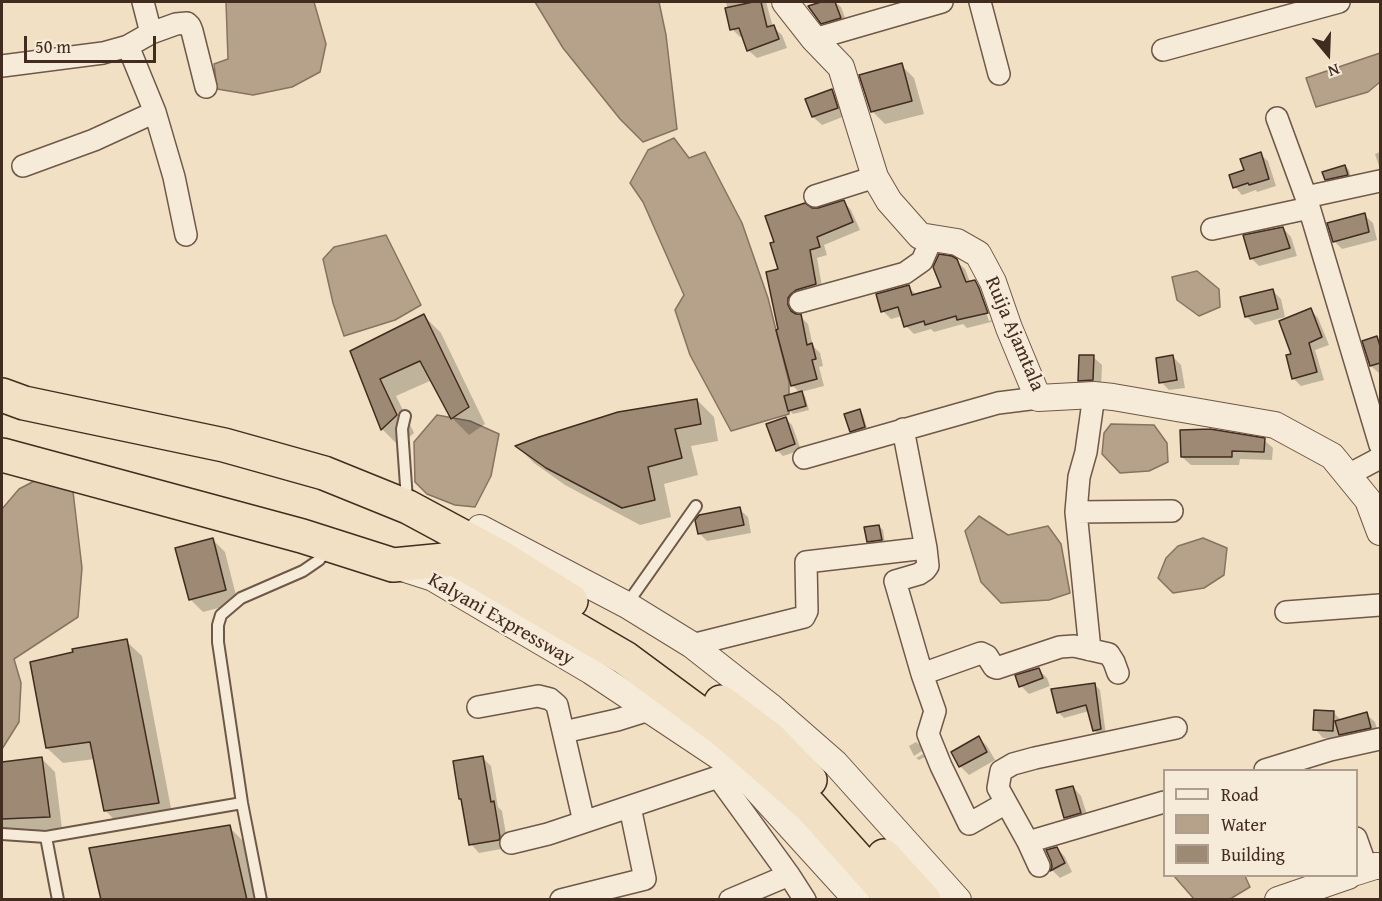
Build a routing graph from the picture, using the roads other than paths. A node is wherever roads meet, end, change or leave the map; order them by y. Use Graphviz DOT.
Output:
graph roads {
  1 [pos="143,2"];
  2 [pos="785,2"];
  3 [pos="942,2"];
  4 [pos="980,2"];
  5 [pos="1339,2"];
  6 [pos="151,33"];
  7 [pos="814,39"];
  8 [pos="128,45"];
  9 [pos="1163,50"];
  10 [pos="2,66"];
  11 [pos="999,74"];
  12 [pos="206,87"];
  13 [pos="155,112"];
  14 [pos="1277,118"];
  15 [pos="23,166"];
  16 [pos="875,177"];
  17 [pos="1380,181"];
  18 [pos="815,196"];
  19 [pos="1307,202"];
  20 [pos="1212,229"];
  21 [pos="186,236"];
  22 [pos="932,238"];
  23 [pos="800,302"];
  24 [pos="2,395"];
  25 [pos="1094,395"];
  26 [pos="1038,398"];
  27 [pos="405,416"];
  28 [pos="903,429"];
  29 [pos="1380,445"];
  30 [pos="2,455"];
  31 [pos="804,458"];
  32 [pos="1380,458"];
  33 [pos="1348,475"];
  34 [pos="696,506"];
  35 [pos="408,507"];
  36 [pos="1172,511"];
  37 [pos="1076,512"];
  38 [pos="1380,532"];
  39 [pos="330,545"];
  40 [pos="926,548"];
  41 [pos="393,565"];
  42 [pos="627,605"];
  43 [pos="1380,605"];
  44 [pos="1286,612"];
  45 [pos="692,645"];
  46 [pos="1090,650"];
  47 [pos="1118,673"];
  48 [pos="922,674"];
  49 [pos="478,707"];
  50 [pos="649,710"];
  51 [pos="1176,728"];
  52 [pos="564,732"];
  53 [pos="1380,739"];
  54 [pos="1271,769"];
  55 [pos="728,773"];
  56 [pos="1163,802"];
  57 [pos="242,803"];
  58 [pos="1006,803"];
  59 [pos="630,807"];
  60 [pos="584,822"];
  61 [pos="2,834"];
  62 [pos="45,837"];
  63 [pos="1028,842"];
  64 [pos="511,843"];
  65 [pos="1358,847"];
  66 [pos="1039,866"];
  67 [pos="1363,871"];
  68 [pos="789,875"];
  69 [pos="1352,877"];
  70 [pos="1324,892"];
  71 [pos="58,900"];
  72 [pos="261,900"];
  73 [pos="561,900"];
  74 [pos="730,900"];
  75 [pos="805,900"];
  76 [pos="857,900"];
  77 [pos="894,900"];
  78 [pos="924,900"];
  79 [pos="958,900"];
  80 [pos="1278,900"];
  1 -- 6 [label="street"];
  2 -- 7 [label="street, Ruija Ajamtala"];
  3 -- 7 [label="street"];
  4 -- 11 [label="street"];
  5 -- 9 [label="street"];
  6 -- 8 [label="street"];
  6 -- 12 [label="street"];
  7 -- 16 [label="street, Ruija Ajamtala"];
  8 -- 10 [label="street"];
  8 -- 13 [label="street"];
  13 -- 15 [label="street"];
  13 -- 21 [label="street"];
  14 -- 19 [label="street"];
  16 -- 18 [label="street"];
  16 -- 22 [label="street, Ruija Ajamtala"];
  17 -- 19 [label="street"];
  19 -- 20 [label="street"];
  19 -- 29 [label="street"];
  22 -- 23 [label="street"];
  22 -- 26 [label="street, Ruija Ajamtala"];
  24 -- 35 [label="highway"];
  25 -- 26 [label="street, Ruija Ajamtala"];
  25 -- 33 [label="street, Ruija Ajamtala"];
  25 -- 37 [label="street"];
  26 -- 28 [label="street"];
  27 -- 35 [label="lane"];
  28 -- 31 [label="street"];
  28 -- 40 [label="street"];
  30 -- 39 [label="highway, Kalyani Expressway"];
  32 -- 33 [label="street"];
  33 -- 38 [label="street, Ruija Ajamtala"];
  34 -- 42 [label="lane"];
  35 -- 42 [label="street"];
  35 -- 78 [label="highway"];
  36 -- 37 [label="street"];
  37 -- 46 [label="street"];
  39 -- 41 [label="highway, Kalyani Expressway"];
  39 -- 57 [label="lane"];
  40 -- 45 [label="street"];
  40 -- 48 [label="street"];
  41 -- 50 [label="street, Kalyani Expressway"];
  41 -- 77 [label="highway, Kalyani Expressway"];
  42 -- 45 [label="street"];
  43 -- 44 [label="street"];
  45 -- 79 [label="street"];
  46 -- 47 [label="street"];
  46 -- 48 [label="street"];
  48 -- 58 [label="street"];
  49 -- 52 [label="street"];
  50 -- 52 [label="street"];
  50 -- 55 [label="street, Kalyani Expressway"];
  51 -- 58 [label="street"];
  52 -- 60 [label="street"];
  53 -- 54 [label="street"];
  55 -- 59 [label="street"];
  55 -- 68 [label="street"];
  55 -- 76 [label="street, Kalyani Expressway"];
  56 -- 63 [label="street"];
  57 -- 62 [label="lane"];
  57 -- 72 [label="lane"];
  58 -- 63 [label="street"];
  59 -- 60 [label="street"];
  59 -- 73 [label="street"];
  60 -- 64 [label="street"];
  61 -- 62 [label="lane"];
  62 -- 71 [label="lane"];
  63 -- 66 [label="street"];
  65 -- 67 [label="street"];
  68 -- 74 [label="street"];
  68 -- 75 [label="street"];
  69 -- 70 [label="street"];
  70 -- 80 [label="street"];
}
